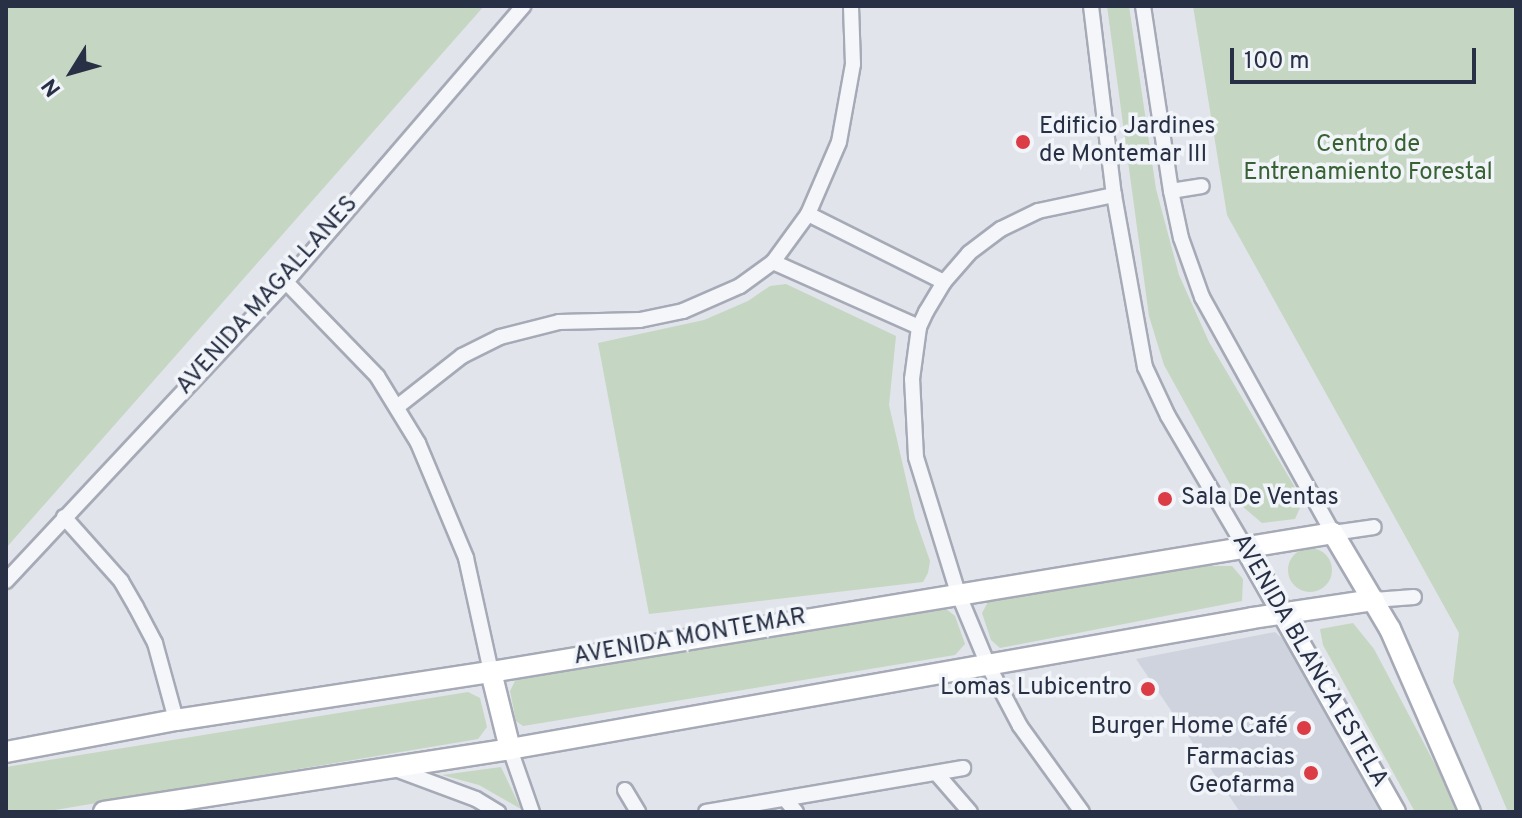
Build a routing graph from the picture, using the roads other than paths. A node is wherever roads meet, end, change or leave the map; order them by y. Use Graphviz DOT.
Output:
graph roads {
  1 [pos="523,6"];
  2 [pos="851,6"];
  3 [pos="1091,6"];
  4 [pos="1143,6"];
  5 [pos="1202,186"];
  6 [pos="1171,191"];
  7 [pos="1114,195"];
  8 [pos="808,214"];
  9 [pos="773,262"];
  10 [pos="286,282"];
  11 [pos="944,282"];
  12 [pos="919,327"];
  13 [pos="397,407"];
  14 [pos="64,517"];
  15 [pos="1374,527"];
  16 [pos="1333,533"];
  17 [pos="1245,547"];
  18 [pos="6,581"];
  19 [pos="958,593"];
  20 [pos="1414,597"];
  21 [pos="1374,600"];
  22 [pos="1283,614"];
  23 [pos="988,665"];
  24 [pos="491,672"];
  25 [pos="176,720"];
  26 [pos="510,749"];
  27 [pos="6,752"];
  28 [pos="391,768"];
  29 [pos="963,768"];
  30 [pos="937,774"];
  31 [pos="625,790"];
  32 [pos="785,799"];
  33 [pos="104,812"];
  34 [pos="498,812"];
  35 [pos="532,812"];
  36 [pos="638,812"];
  37 [pos="706,812"];
  38 [pos="796,812"];
  39 [pos="970,812"];
  40 [pos="1082,812"];
  41 [pos="1395,812"];
  42 [pos="1470,812"];
  1 -- 10 [label="street, AVENIDA MAGALLANES"];
  2 -- 8 [label="street"];
  3 -- 7 [label="street, AVENIDA BLANCA ESTELA"];
  4 -- 6 [label="street"];
  5 -- 6 [label="street"];
  6 -- 16 [label="street"];
  7 -- 11 [label="street"];
  7 -- 17 [label="street, AVENIDA BLANCA ESTELA"];
  8 -- 9 [label="street"];
  8 -- 11 [label="street"];
  9 -- 12 [label="street"];
  9 -- 13 [label="street"];
  10 -- 13 [label="street"];
  10 -- 14 [label="street, AVENIDA MAGALLANES"];
  11 -- 12 [label="street"];
  12 -- 19 [label="street"];
  13 -- 24 [label="street"];
  14 -- 18 [label="street, AVENIDA MAGALLANES"];
  14 -- 25 [label="street"];
  15 -- 16 [label="street, AVENIDA MONTEMAR"];
  16 -- 17 [label="main road, AVENIDA MONTEMAR"];
  16 -- 21 [label="main road"];
  17 -- 19 [label="main road, AVENIDA MONTEMAR"];
  17 -- 22 [label="main road, AVENIDA BLANCA ESTELA"];
  19 -- 23 [label="street"];
  19 -- 24 [label="main road, AVENIDA MONTEMAR"];
  20 -- 21 [label="street"];
  21 -- 22 [label="main road"];
  21 -- 42 [label="main road"];
  22 -- 23 [label="main road"];
  22 -- 41 [label="main road, AVENIDA BLANCA ESTELA"];
  23 -- 26 [label="main road"];
  23 -- 40 [label="street"];
  24 -- 25 [label="main road, AVENIDA MONTEMAR"];
  24 -- 26 [label="main road"];
  25 -- 27 [label="main road, AVENIDA MONTEMAR"];
  26 -- 28 [label="main road"];
  26 -- 35 [label="street"];
  28 -- 33 [label="main road"];
  28 -- 34 [label="street"];
  29 -- 30 [label="street"];
  30 -- 32 [label="street"];
  30 -- 39 [label="street"];
  31 -- 36 [label="street"];
  32 -- 37 [label="street"];
  32 -- 38 [label="street"];
}
